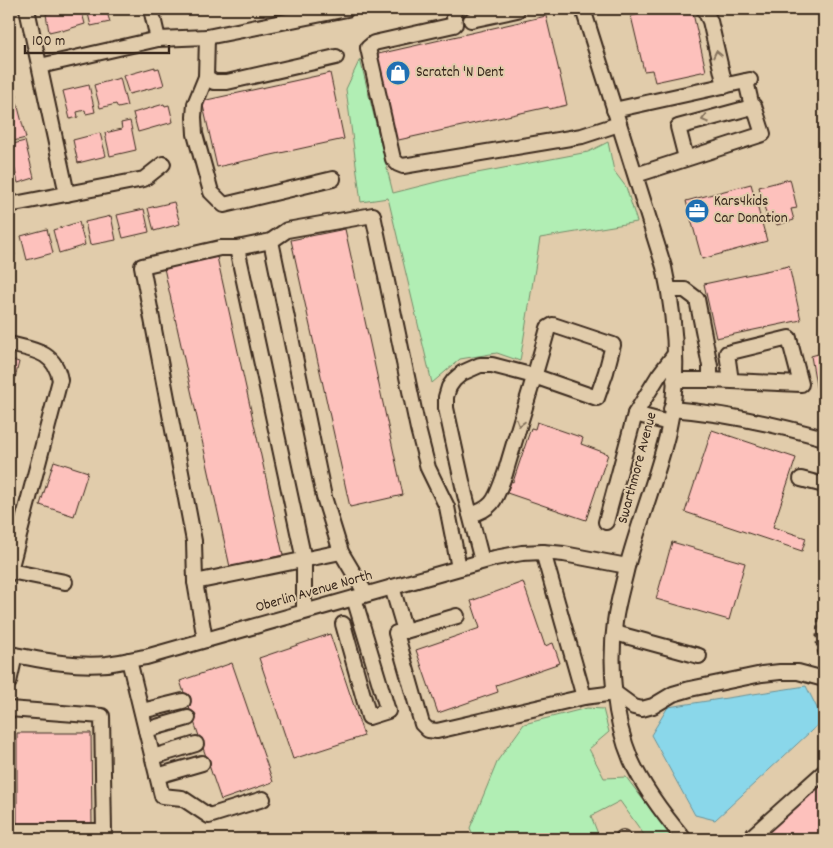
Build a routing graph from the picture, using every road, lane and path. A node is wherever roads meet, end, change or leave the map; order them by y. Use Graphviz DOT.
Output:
graph roads {
  1 [pos="27,9"];
  2 [pos="151,9"];
  3 [pos="347,9"];
  4 [pos="453,9"];
  5 [pos="520,9"];
  6 [pos="584,9"];
  7 [pos="314,12"];
  8 [pos="707,15"];
  9 [pos="471,20"];
  10 [pos="207,37"];
  11 [pos="158,39"];
  12 [pos="336,57"];
  13 [pos="40,66"];
  14 [pos="206,77"];
  15 [pos="725,86"];
  16 [pos="752,106"];
  17 [pos="614,110"];
  18 [pos="619,124"];
  19 [pos="686,158"];
  20 [pos="163,164"];
  21 [pos="636,175"];
  22 [pos="333,179"];
  23 [pos="68,194"];
  24 [pos="9,205"];
  25 [pos="271,241"];
  26 [pos="237,248"];
  27 [pos="669,290"];
  28 [pos="9,344"];
  29 [pos="675,354"];
  30 [pos="534,376"];
  31 [pos="674,380"];
  32 [pos="710,380"];
  33 [pos="731,381"];
  34 [pos="635,414"];
  35 [pos="670,416"];
  36 [pos="824,438"];
  37 [pos="801,479"];
  38 [pos="824,485"];
  39 [pos="470,515"];
  40 [pos="606,522"];
  41 [pos="341,552"];
  42 [pos="543,552"];
  43 [pos="304,560"];
  44 [pos="482,561"];
  45 [pos="628,566"];
  46 [pos="459,568"];
  47 [pos="9,572"];
  48 [pos="65,582"];
  49 [pos="195,582"];
  50 [pos="392,587"];
  51 [pos="824,595"];
  52 [pos="360,596"];
  53 [pos="304,611"];
  54 [pos="457,616"];
  55 [pos="342,624"];
  56 [pos="405,631"];
  57 [pos="614,633"];
  58 [pos="205,640"];
  59 [pos="12,654"];
  60 [pos="699,656"];
  61 [pos="129,660"];
  62 [pos="824,664"];
  63 [pos="824,679"];
  64 [pos="9,682"];
  65 [pos="615,693"];
  66 [pos="584,697"];
  67 [pos="183,701"];
  68 [pos="9,709"];
  69 [pos="142,712"];
  70 [pos="188,718"];
  71 [pos="146,730"];
  72 [pos="196,744"];
  73 [pos="153,757"];
  74 [pos="202,763"];
  75 [pos="824,772"];
  76 [pos="157,776"];
  77 [pos="263,799"];
  78 [pos="9,831"];
  79 [pos="684,839"];
  80 [pos="749,839"];
  1 -- 13 [label="street"];
  2 -- 11 [label="street"];
  3 -- 7 [label="street"];
  4 -- 18 [label="street"];
  5 -- 9 [label="street"];
  6 -- 17 [label="street, Swarthmore Avenue"];
  7 -- 10 [label="street"];
  15 -- 8 [label="street, one-way"];
  10 -- 11 [label="street"];
  10 -- 14 [label="street"];
  11 -- 13 [label="street"];
  12 -- 14 [label="street"];
  13 -- 23 [label="street"];
  14 -- 22 [label="street"];
  15 -- 16 [label="street"];
  15 -- 17 [label="street"];
  16 -- 19 [label="street, one-way"];
  16 -- 19 [label="street"];
  17 -- 18 [label="street, Swarthmore Avenue"];
  18 -- 21 [label="street, Swarthmore Avenue"];
  19 -- 21 [label="street"];
  20 -- 23 [label="street"];
  21 -- 27 [label="street, Swarthmore Avenue"];
  23 -- 24 [label="street"];
  25 -- 26 [label="street"];
  25 -- 41 [label="street"];
  25 -- 46 [label="street"];
  26 -- 43 [label="street"];
  26 -- 49 [label="street"];
  27 -- 29 [label="street, Swarthmore Avenue"];
  27 -- 32 [label="street"];
  28 -- 47 [label="street"];
  29 -- 31 [label="street, Swarthmore Avenue"];
  29 -- 34 [label="street"];
  30 -- 30 [label="street"];
  30 -- 39 [label="street, one-way"];
  30 -- 39 [label="street"];
  31 -- 32 [label="street"];
  31 -- 35 [label="street, Swarthmore Avenue"];
  32 -- 33 [label="street"];
  33 -- 33 [label="street"];
  34 -- 35 [label="street"];
  34 -- 40 [label="street"];
  35 -- 36 [label="street"];
  35 -- 45 [label="street, Swarthmore Avenue"];
  37 -- 38 [label="street"];
  39 -- 44 [label="street"];
  41 -- 43 [label="street"];
  41 -- 52 [label="street"];
  42 -- 44 [label="street, Oberlin Avenue North"];
  42 -- 45 [label="street, Oberlin Avenue North"];
  42 -- 66 [label="street"];
  43 -- 49 [label="street"];
  43 -- 53 [label="street"];
  44 -- 46 [label="street, Oberlin Avenue North"];
  45 -- 57 [label="street, Swarthmore Avenue"];
  46 -- 50 [label="street, Oberlin Avenue North"];
  47 -- 48 [label="street"];
  49 -- 58 [label="street"];
  50 -- 52 [label="street, Oberlin Avenue North"];
  50 -- 56 [label="street"];
  51 -- 62 [label="path"];
  52 -- 53 [label="street, Oberlin Avenue North"];
  52 -- 55 [label="street"];
  53 -- 58 [label="street, Oberlin Avenue North"];
  54 -- 56 [label="street"];
  56 -- 66 [label="street"];
  57 -- 60 [label="street"];
  57 -- 65 [label="street, Swarthmore Avenue"];
  58 -- 61 [label="street, Oberlin Avenue North"];
  59 -- 61 [label="street, Oberlin Avenue North"];
  59 -- 64 [label="street"];
  61 -- 69 [label="street"];
  63 -- 65 [label="street"];
  65 -- 66 [label="street"];
  65 -- 79 [label="street, Swarthmore Avenue"];
  67 -- 69 [label="street"];
  68 -- 78 [label="street"];
  69 -- 71 [label="street"];
  70 -- 71 [label="street"];
  71 -- 73 [label="street"];
  72 -- 73 [label="street"];
  73 -- 76 [label="street"];
  74 -- 76 [label="street"];
  75 -- 80 [label="street"];
  76 -- 77 [label="street"];
}
